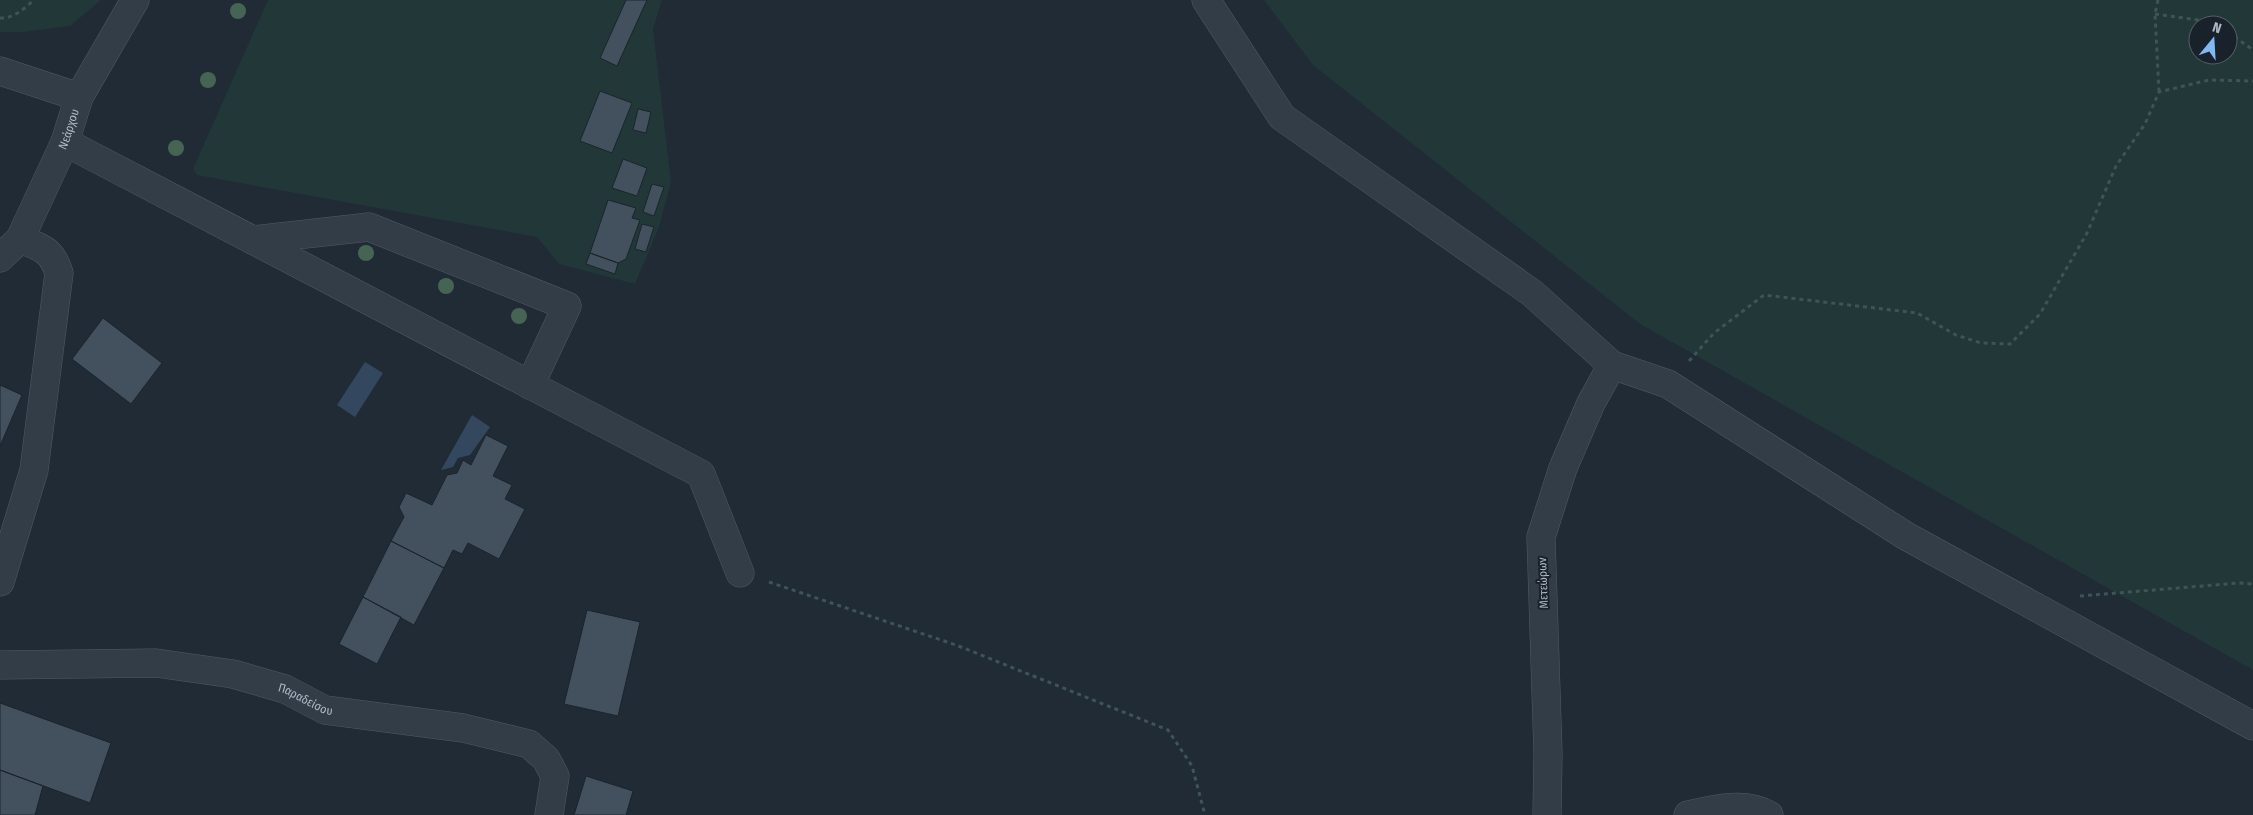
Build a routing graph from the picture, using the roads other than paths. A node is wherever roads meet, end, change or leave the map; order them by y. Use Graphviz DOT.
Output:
graph roads {
  1 [pos="135,0"];
  2 [pos="1206,0"];
  3 [pos="0,71"];
  4 [pos="79,97"];
  5 [pos="65,142"];
  6 [pos="20,239"];
  7 [pos="252,240"];
  8 [pos="0,258"];
  9 [pos="1612,365"];
  10 [pos="530,385"];
  11 [pos="740,572"];
  12 [pos="0,582"];
  13 [pos="0,665"];
  14 [pos="2253,726"];
  15 [pos="548,815"];
  16 [pos="1547,815"];
  17 [pos="1688,815"];
  18 [pos="1769,815"];
  1 -- 4 [label="street, Νεάρχου"];
  2 -- 9 [label="street"];
  3 -- 4 [label="street"];
  4 -- 5 [label="street, Νεάρχου"];
  5 -- 6 [label="street, Νεάρχου"];
  5 -- 7 [label="street"];
  6 -- 8 [label="street, Νεάρχου"];
  6 -- 12 [label="street"];
  7 -- 10 [label="street"];
  7 -- 10 [label="street"];
  9 -- 14 [label="street"];
  9 -- 16 [label="street, Μετεώρων"];
  10 -- 11 [label="street"];
  13 -- 15 [label="street, Παραδείσου"];
  17 -- 18 [label="street"];
}
